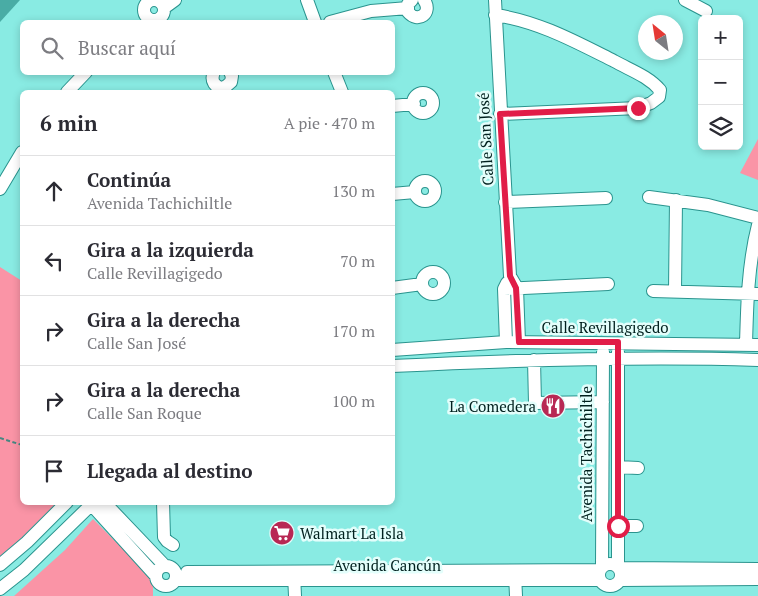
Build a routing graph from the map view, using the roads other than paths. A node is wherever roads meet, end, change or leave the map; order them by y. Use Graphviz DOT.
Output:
graph roads {
  1 [pos="175,0"];
  2 [pos="306,0"];
  3 [pos="424,0"];
  4 [pos="495,0"];
  5 [pos="685,0"];
  6 [pos="410,4"];
  7 [pos="164,8"];
  8 [pos="706,11"];
  9 [pos="495,15"];
  10 [pos="314,20"];
  11 [pos="337,20"];
  12 [pos="83,75"];
  13 [pos="213,75"];
  14 [pos="231,75"];
  15 [pos="335,75"];
  16 [pos="69,90"];
  17 [pos="341,90"];
  18 [pos="414,104"];
  19 [pos="395,106"];
  20 [pos="500,114"];
  21 [pos="20,155"];
  22 [pos="0,189"];
  23 [pos="415,192"];
  24 [pos="395,194"];
  25 [pos="649,197"];
  26 [pos="606,198"];
  27 [pos="676,200"];
  28 [pos="505,202"];
  29 [pos="758,218"];
  30 [pos="758,225"];
  31 [pos="422,284"];
  32 [pos="608,284"];
  33 [pos="395,288"];
  34 [pos="510,288"];
  35 [pos="653,291"];
  36 [pos="674,291"];
  37 [pos="753,293"];
  38 [pos="513,342"];
  39 [pos="603,342"];
  40 [pos="618,342"];
  41 [pos="752,345"];
  42 [pos="395,350"];
  43 [pos="603,358"];
  44 [pos="618,358"];
  45 [pos="534,360"];
  46 [pos="758,360"];
  47 [pos="395,366"];
  48 [pos="603,402"];
  49 [pos="618,468"];
  50 [pos="638,468"];
  51 [pos="64,505"];
  52 [pos="93,505"];
  53 [pos="97,505"];
  54 [pos="162,505"];
  55 [pos="618,526"];
  56 [pos="637,526"];
  57 [pos="173,545"];
  58 [pos="0,565"];
  59 [pos="758,568"];
  60 [pos="601,575"];
  61 [pos="294,576"];
  62 [pos="515,576"];
  63 [pos="618,579"];
  64 [pos="758,579"];
  65 [pos="168,580"];
  66 [pos="0,589"];
  67 [pos="158,596"];
  68 [pos="295,596"];
  69 [pos="516,596"];
  70 [pos="602,596"];
  1 -- 7 [label="street"];
  2 -- 10 [label="street"];
  3 -- 6 [label="street"];
  4 -- 9 [label="street, Calle San José"];
  5 -- 8 [label="street"];
  6 -- 11 [label="street"];
  9 -- 20 [label="street, Calle San José"];
  9 -- 20 [label="street"];
  12 -- 16 [label="street"];
  13 -- 14 [label="street"];
  15 -- 17 [label="street"];
  18 -- 19 [label="street"];
  20 -- 28 [label="street, Calle San José"];
  21 -- 22 [label="street"];
  23 -- 24 [label="street"];
  25 -- 27 [label="street"];
  26 -- 28 [label="street"];
  27 -- 29 [label="street"];
  27 -- 36 [label="street"];
  28 -- 34 [label="street, Calle San José"];
  30 -- 37 [label="street"];
  31 -- 33 [label="street"];
  32 -- 34 [label="street"];
  34 -- 38 [label="street, Calle San José"];
  35 -- 36 [label="street"];
  36 -- 37 [label="street"];
  37 -- 41 [label="street"];
  38 -- 39 [label="street, Calle Revillagigedo"];
  38 -- 42 [label="street, Calle Revillagigedo"];
  39 -- 40 [label="street, Calle Revillagigedo"];
  39 -- 43 [label="street, Avenida Tachichiltle"];
  40 -- 41 [label="street, Calle Revillagigedo"];
  40 -- 44 [label="street"];
  43 -- 44 [label="street, Calle Revillagigedo"];
  43 -- 45 [label="street, Calle Revillagigedo"];
  43 -- 48 [label="street, Avenida Tachichiltle"];
  44 -- 46 [label="street, Calle Revillagigedo"];
  44 -- 49 [label="street"];
  45 -- 47 [label="street, Calle Revillagigedo"];
  45 -- 48 [label="street"];
  48 -- 60 [label="street, Avenida Tachichiltle"];
  49 -- 50 [label="street"];
  49 -- 55 [label="street"];
  51 -- 58 [label="street"];
  52 -- 66 [label="street"];
  53 -- 65 [label="street"];
  54 -- 57 [label="street"];
  55 -- 56 [label="street"];
  55 -- 63 [label="street"];
  59 -- 63 [label="street"];
  60 -- 62 [label="street, Avenida Cancún"];
  60 -- 63 [label="street"];
  60 -- 63 [label="street"];
  60 -- 70 [label="street, Avenida Tachichiltle"];
  61 -- 62 [label="street, Avenida Cancún"];
  61 -- 65 [label="street, Avenida Cancún"];
  61 -- 68 [label="street"];
  62 -- 69 [label="street"];
  63 -- 64 [label="street"];
  65 -- 67 [label="street"];
}
